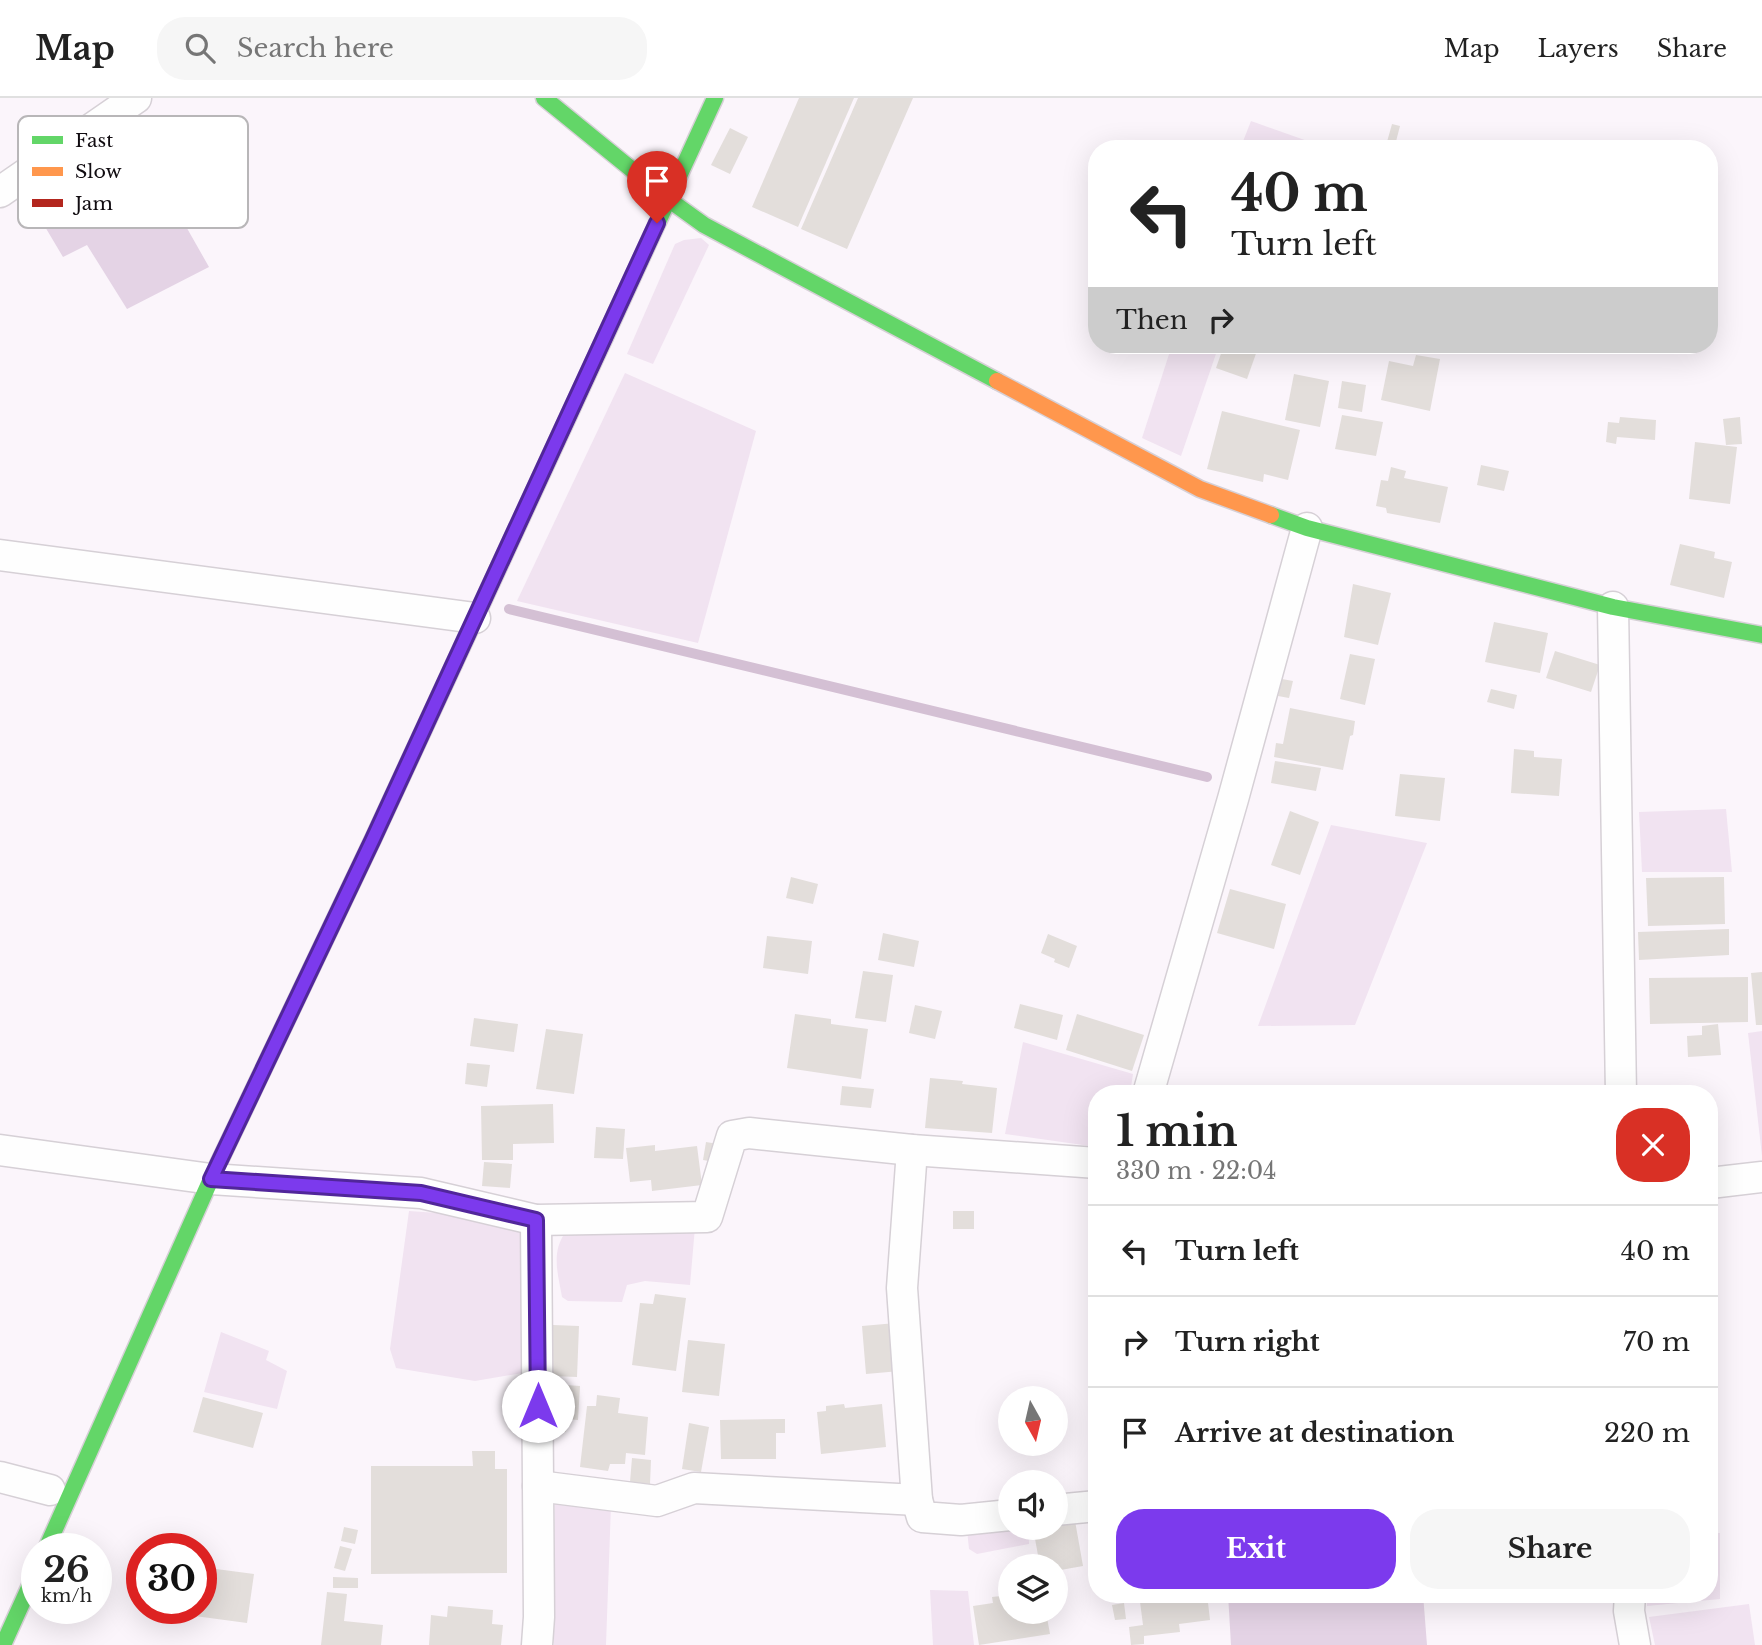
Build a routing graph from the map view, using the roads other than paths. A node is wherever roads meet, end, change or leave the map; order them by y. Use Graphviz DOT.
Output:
graph roads {
  1 [pos="136,98"];
  2 [pos="544,98"];
  3 [pos="715,98"];
  4 [pos="110,116"];
  5 [pos="18,180"];
  6 [pos="0,192"];
  7 [pos="668,199"];
  8 [pos="1307,528"];
  9 [pos="0,555"];
  10 [pos="1613,607"];
  11 [pos="475,618"];
  12 [pos="1762,635"];
  13 [pos="1151,1085"];
  14 [pos="1621,1085"];
  15 [pos="0,1150"];
  16 [pos="912,1150"];
  17 [pos="1088,1162"];
  18 [pos="1762,1177"];
  19 [pos="211,1179"];
  20 [pos="1718,1182"];
  21 [pos="536,1220"];
  22 [pos="0,1477"];
  23 [pos="538,1486"];
  24 [pos="50,1490"];
  25 [pos="917,1500"];
  26 [pos="1088,1507"];
  27 [pos="1068,1509"];
  28 [pos="998,1516"];
  29 [pos="53,1533"];
  30 [pos="1629,1603"];
  31 [pos="21,1605"];
  32 [pos="3,1645"];
  33 [pos="537,1645"];
  34 [pos="1635,1645"];
  1 -- 4 [label="street"];
  2 -- 7 [label="street"];
  3 -- 7 [label="street"];
  5 -- 6 [label="street"];
  7 -- 8 [label="street"];
  7 -- 11 [label="street"];
  8 -- 10 [label="street"];
  8 -- 13 [label="street"];
  9 -- 11 [label="street"];
  10 -- 12 [label="street"];
  10 -- 14 [label="street"];
  11 -- 19 [label="street"];
  15 -- 19 [label="street"];
  16 -- 17 [label="street"];
  16 -- 21 [label="street"];
  16 -- 25 [label="street"];
  18 -- 20 [label="street"];
  19 -- 21 [label="street"];
  19 -- 29 [label="street"];
  21 -- 23 [label="street"];
  22 -- 24 [label="street"];
  23 -- 25 [label="street"];
  23 -- 33 [label="street"];
  25 -- 28 [label="street"];
  26 -- 27 [label="street"];
  30 -- 34 [label="street"];
  31 -- 32 [label="street"];
}
